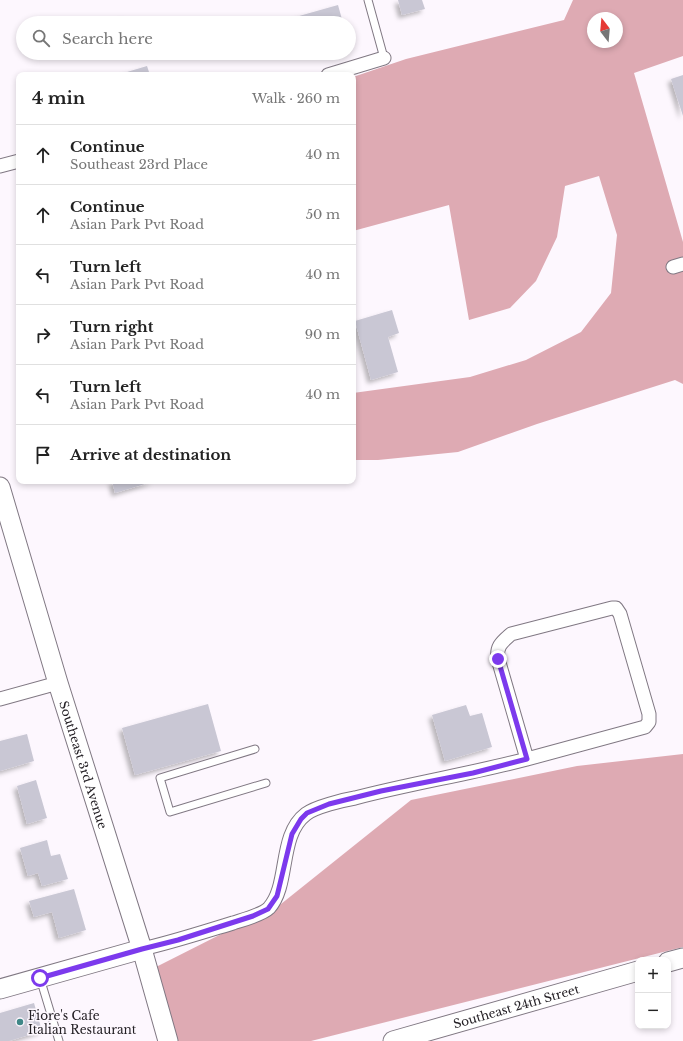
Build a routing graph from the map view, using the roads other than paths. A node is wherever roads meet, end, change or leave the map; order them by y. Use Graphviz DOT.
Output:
graph roads {
  1 [pos="368,0"];
  2 [pos="384,58"];
  3 [pos="338,72"];
  4 [pos="16,162"];
  5 [pos="0,166"];
  6 [pos="0,487"];
  7 [pos="58,683"];
  8 [pos="0,699"];
  9 [pos="255,749"];
  10 [pos="527,759"];
  11 [pos="266,783"];
  12 [pos="142,949"];
  13 [pos="683,958"];
  14 [pos="671,961"];
  15 [pos="635,972"];
  16 [pos="40,978"];
  17 [pos="0,989"];
  18 [pos="59,1041"];
  19 [pos="168,1041"];
  20 [pos="393,1041"];
  1 -- 2 [label="lane"];
  2 -- 3 [label="street"];
  4 -- 5 [label="street"];
  6 -- 7 [label="street, Southeast 3rd Avenue"];
  7 -- 8 [label="street"];
  7 -- 12 [label="street, Southeast 3rd Avenue"];
  9 -- 11 [label="lane"];
  10 -- 10 [label="street"];
  10 -- 12 [label="street"];
  12 -- 16 [label="street"];
  12 -- 19 [label="street, Southeast 3rd Avenue"];
  13 -- 14 [label="street"];
  15 -- 20 [label="street, Southeast 24th Street"];
  16 -- 17 [label="street"];
  16 -- 18 [label="lane"];
}
